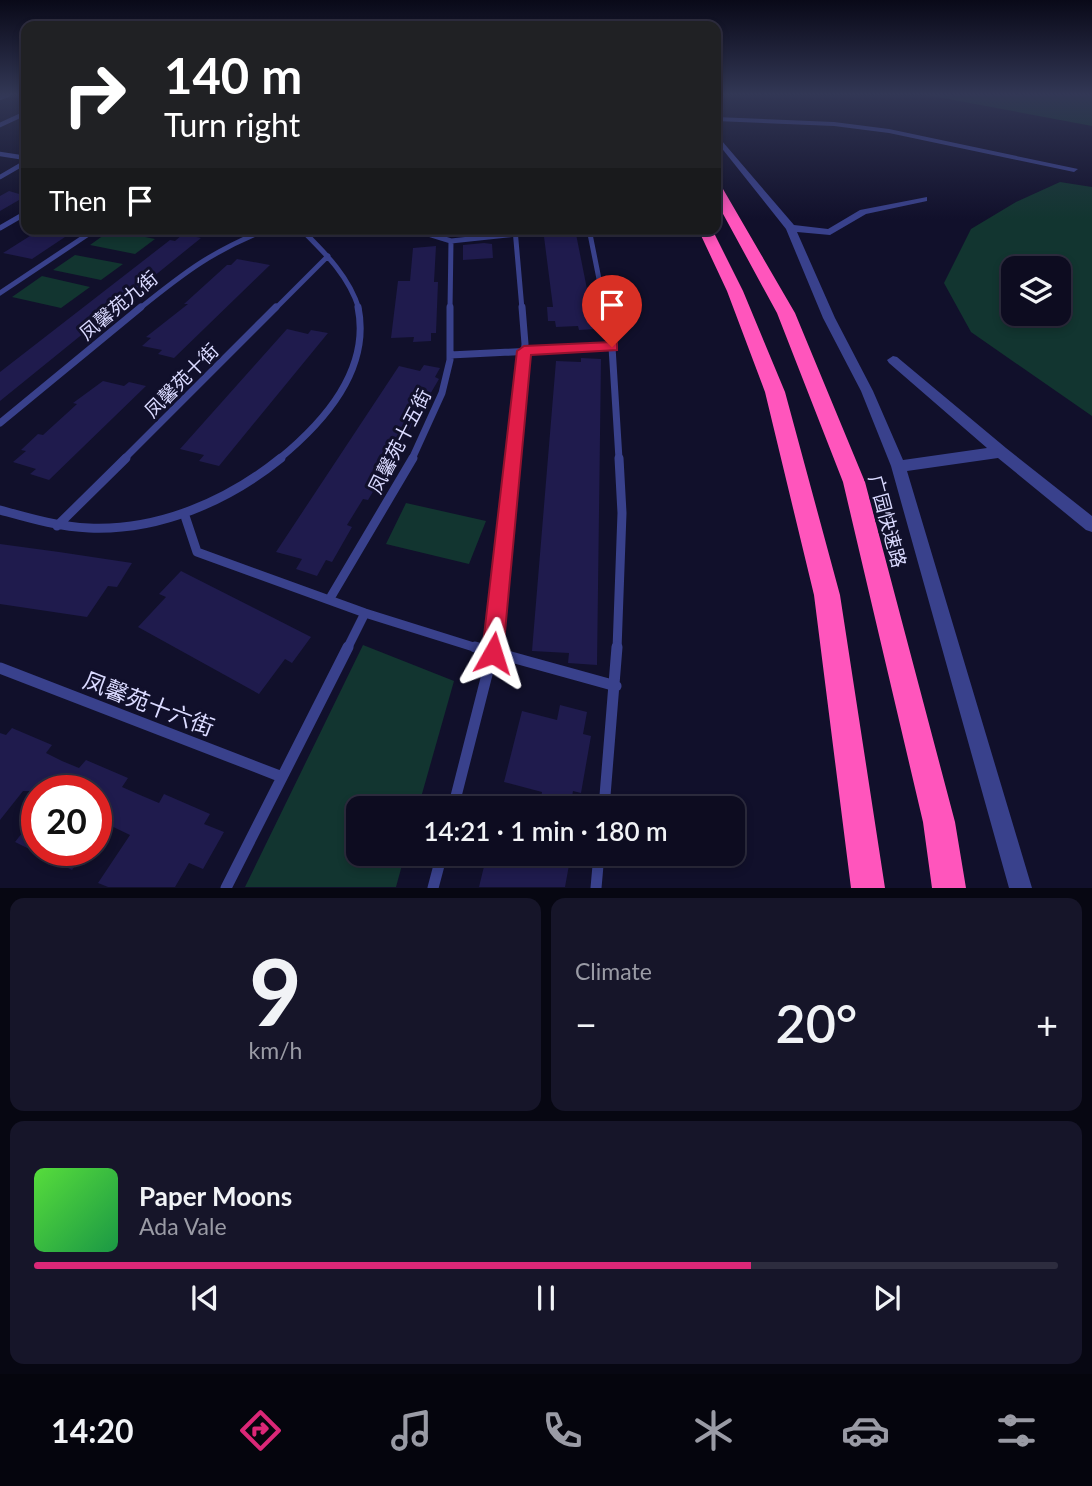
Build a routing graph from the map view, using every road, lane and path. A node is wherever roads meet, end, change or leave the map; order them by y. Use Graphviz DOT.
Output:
graph roads {
  1 [pos="915,136"];
  2 [pos="721,142"];
  3 [pos="0,154"];
  4 [pos="21,159"];
  5 [pos="21,163"];
  6 [pos="1074,169"];
  7 [pos="0,177"];
  8 [pos="721,198"];
  9 [pos="924,199"];
  10 [pos="21,216"];
  11 [pos="0,228"];
  12 [pos="791,228"];
  13 [pos="87,235"];
  14 [pos="252,235"];
  15 [pos="307,235"];
  16 [pos="432,235"];
  17 [pos="494,235"];
  18 [pos="515,235"];
  19 [pos="590,235"];
  20 [pos="708,235"];
  21 [pos="452,241"];
  22 [pos="328,256"];
  23 [pos="0,293"];
  24 [pos="612,347"];
  25 [pos="524,351"];
  26 [pos="450,355"];
  27 [pos="893,360"];
  28 [pos="0,423"];
  29 [pos="1000,452"];
  30 [pos="898,466"];
  31 [pos="0,510"];
  32 [pos="184,513"];
  33 [pos="1092,524"];
  34 [pos="57,526"];
  35 [pos="329,600"];
  36 [pos="365,613"];
  37 [pos="493,653"];
  38 [pos="0,668"];
  39 [pos="616,686"];
  40 [pos="282,777"];
  41 [pos="456,796"];
  42 [pos="605,796"];
  43 [pos="439,866"];
  44 [pos="598,866"];
  45 [pos="226,887"];
  46 [pos="433,887"];
  47 [pos="596,887"];
  48 [pos="868,887"];
  49 [pos="949,887"];
  50 [pos="1021,887"];
  1 -- 6 [label="street"];
  2 -- 12 [label="street"];
  3 -- 4 [label="lane"];
  5 -- 7 [label="lane"];
  8 -- 49 [label="highway, 广园快速路"];
  9 -- 12 [label="street"];
  10 -- 11 [label="lane"];
  12 -- 30 [label="street"];
  13 -- 23 [label="lane"];
  14 -- 28 [label="lane, 凤馨苑九街"];
  15 -- 22 [label="lane"];
  16 -- 21 [label="lane"];
  17 -- 21 [label="lane"];
  18 -- 25 [label="lane"];
  19 -- 24 [label="lane"];
  20 -- 48 [label="highway"];
  21 -- 26 [label="lane, 凤馨苑十五街"];
  22 -- 32 [label="lane"];
  22 -- 34 [label="lane, 凤馨苑十街"];
  24 -- 25 [label="lane"];
  24 -- 39 [label="lane"];
  25 -- 26 [label="lane"];
  25 -- 37 [label="lane"];
  26 -- 35 [label="lane, 凤馨苑十五街"];
  27 -- 29 [label="street"];
  29 -- 30 [label="street"];
  29 -- 33 [label="street"];
  30 -- 50 [label="street"];
  31 -- 34 [label="lane"];
  32 -- 34 [label="lane"];
  32 -- 35 [label="lane"];
  35 -- 36 [label="lane"];
  36 -- 37 [label="lane"];
  36 -- 40 [label="lane"];
  37 -- 39 [label="lane"];
  37 -- 41 [label="lane"];
  38 -- 40 [label="lane, 凤馨苑十六街"];
  39 -- 42 [label="lane"];
  40 -- 45 [label="lane"];
  43 -- 46 [label="lane"];
  44 -- 47 [label="lane"];
}
